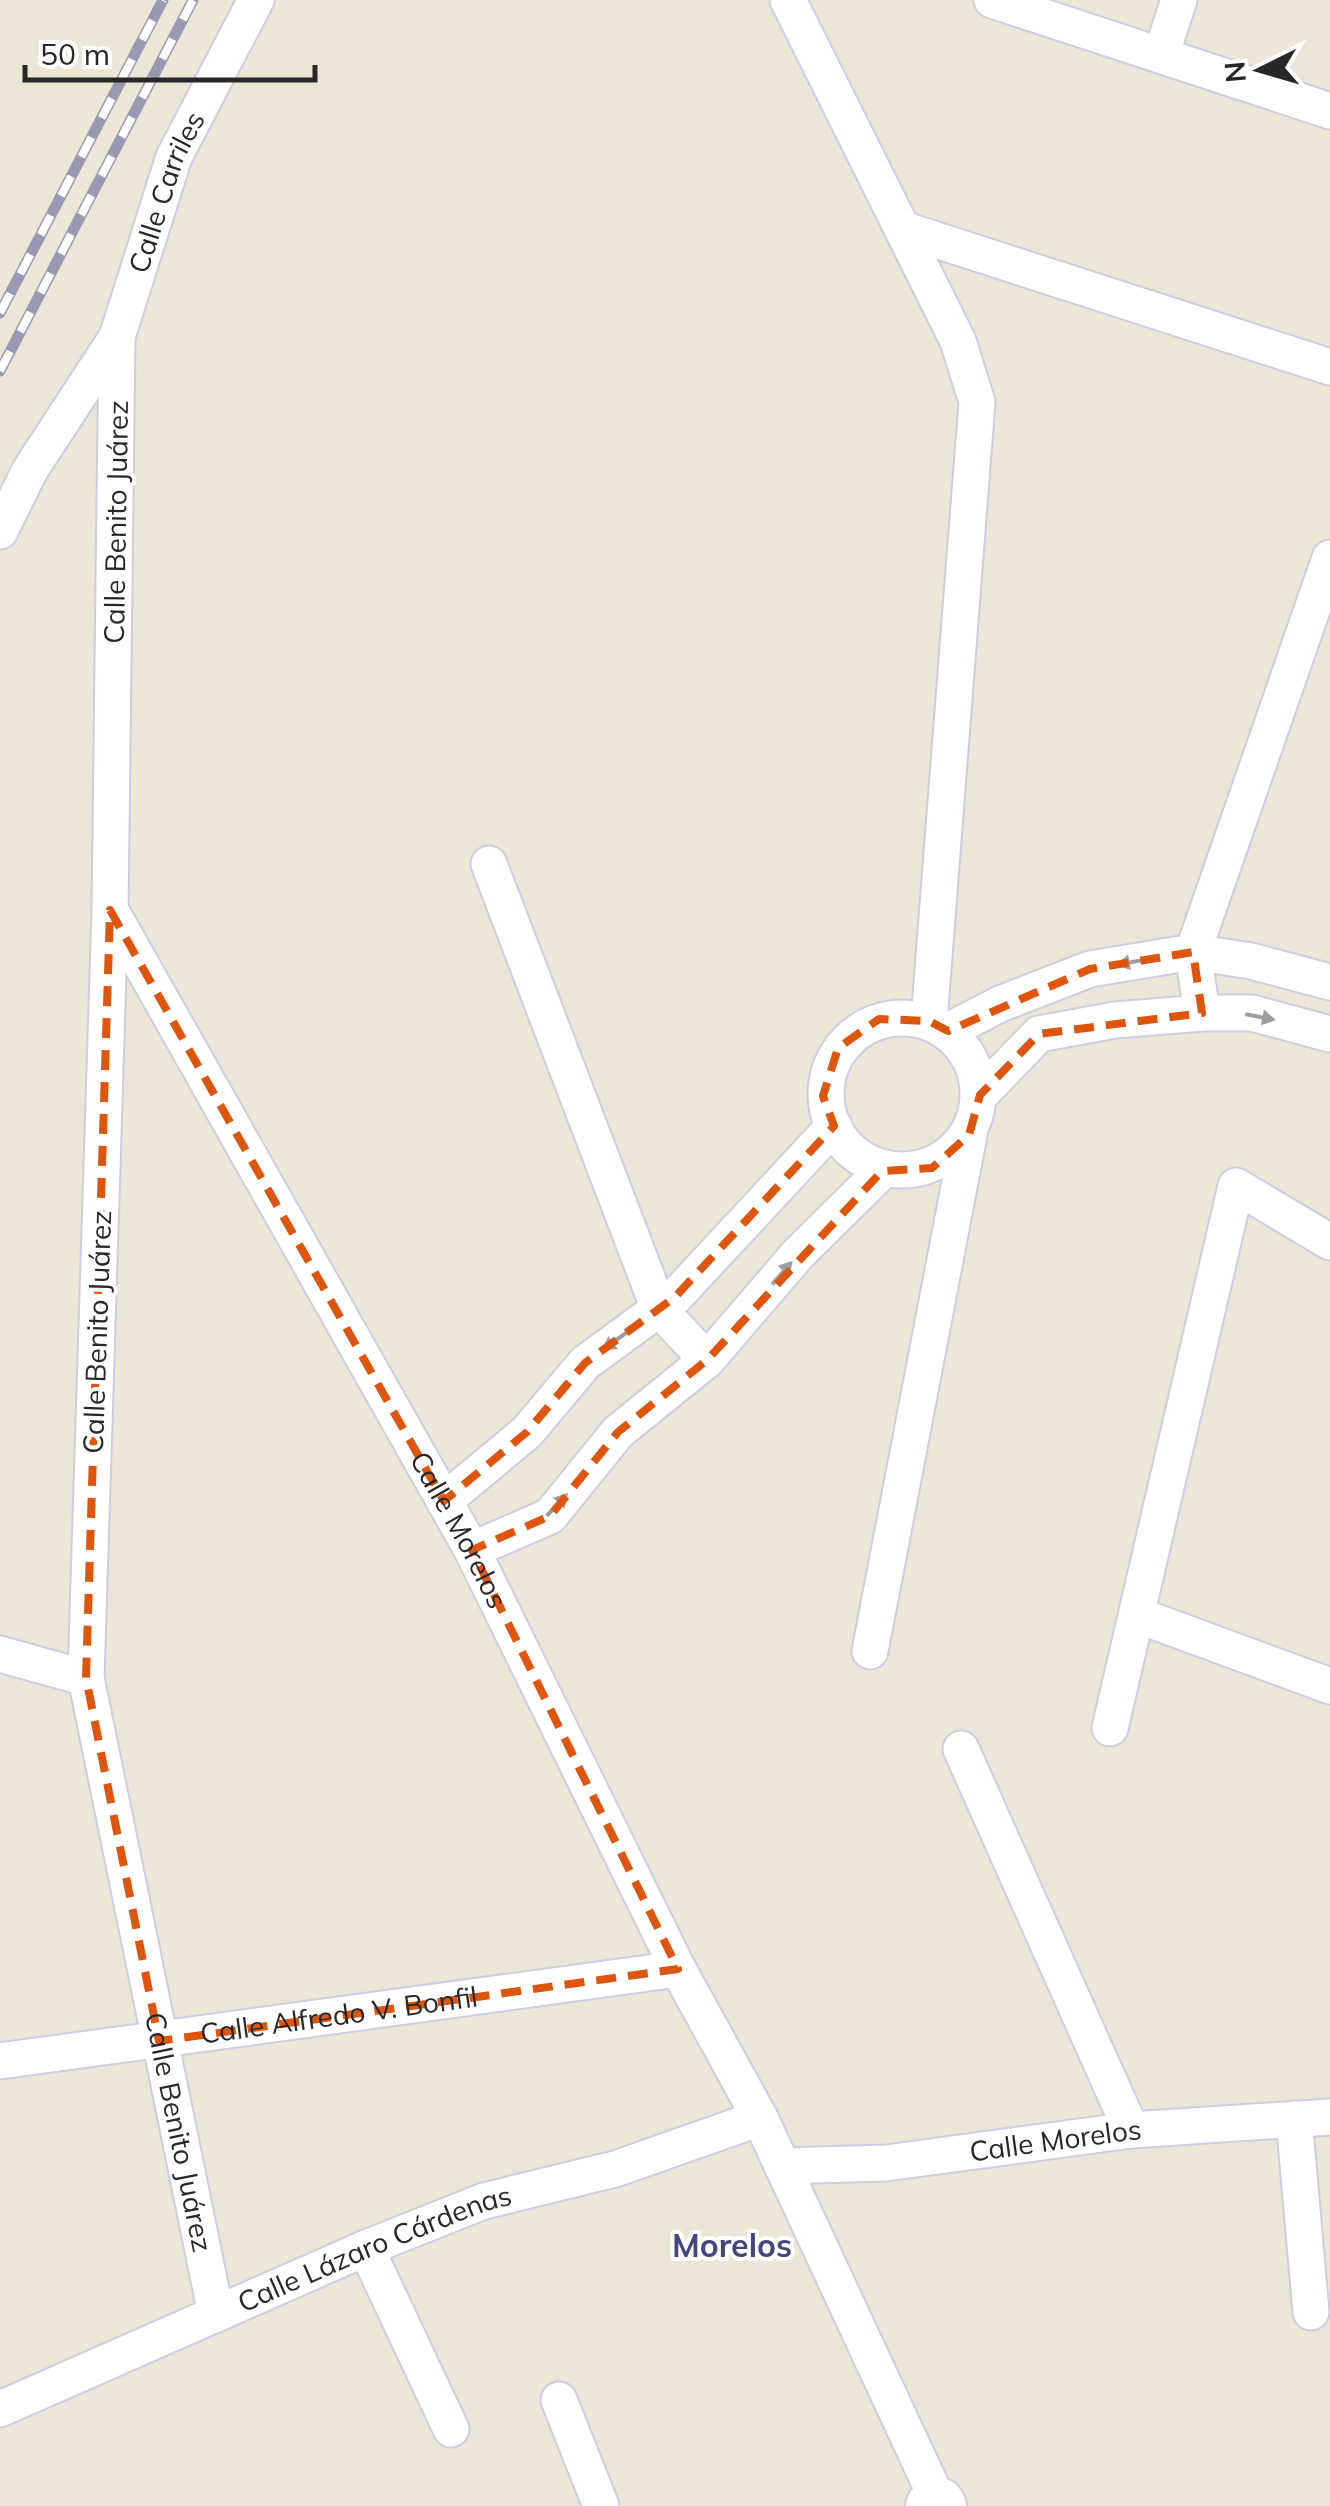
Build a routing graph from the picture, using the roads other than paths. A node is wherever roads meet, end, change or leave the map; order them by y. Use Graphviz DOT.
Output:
graph roads {
  1 [pos="256,0"];
  2 [pos="788,0"];
  3 [pos="992,0"];
  4 [pos="1179,0"];
  5 [pos="1161,55"];
  6 [pos="1330,111"];
  7 [pos="902,229"];
  8 [pos="116,337"];
  9 [pos="1330,367"];
  10 [pos="0,531"];
  11 [pos="1330,558"];
  12 [pos="489,864"];
  13 [pos="110,910"];
  14 [pos="1193,952"];
  15 [pos="1330,982"];
  16 [pos="1202,1013"];
  17 [pos="939,1026"];
  18 [pos="1330,1034"];
  19 [pos="980,1095"];
  20 [pos="834,1126"];
  21 [pos="970,1135"];
  22 [pos="882,1171"];
  23 [pos="1330,1242"];
  24 [pos="658,1309"];
  25 [pos="707,1360"];
  26 [pos="444,1501"];
  27 [pos="472,1550"];
  28 [pos="1137,1615"];
  29 [pos="870,1651"];
  30 [pos="0,1654"];
  31 [pos="86,1678"];
  32 [pos="1330,1686"];
  33 [pos="1110,1728"];
  34 [pos="962,1748"];
  35 [pos="678,1969"];
  36 [pos="159,2041"];
  37 [pos="0,2062"];
  38 [pos="1330,2117"];
  39 [pos="760,2118"];
  40 [pos="1294,2119"];
  41 [pos="1130,2130"];
  42 [pos="782,2166"];
  43 [pos="366,2248"];
  44 [pos="1310,2312"];
  45 [pos="216,2314"];
  46 [pos="559,2400"];
  47 [pos="0,2409"];
  48 [pos="451,2428"];
  49 [pos="937,2505"];
  50 [pos="601,2506"];
  1 -- 8 [label="street, Calle Carriles"];
  2 -- 7 [label="street"];
  3 -- 5 [label="street"];
  4 -- 5 [label="street"];
  5 -- 6 [label="street"];
  7 -- 9 [label="street"];
  7 -- 17 [label="street"];
  8 -- 10 [label="street"];
  8 -- 13 [label="street, Calle Benito Juárez"];
  11 -- 14 [label="street"];
  12 -- 24 [label="street"];
  13 -- 26 [label="street, Calle Morelos"];
  13 -- 31 [label="street, Calle Benito Juárez"];
  14 -- 15 [label="street"];
  14 -- 16 [label="street"];
  14 -- 17 [label="street, one-way"];
  16 -- 18 [label="street, one-way"];
  16 -- 19 [label="street"];
  17 -- 19 [label="street"];
  17 -- 20 [label="street"];
  19 -- 21 [label="street"];
  20 -- 22 [label="street"];
  20 -- 24 [label="street"];
  21 -- 22 [label="street"];
  21 -- 29 [label="street"];
  25 -- 22 [label="street, one-way"];
  23 -- 28 [label="street"];
  24 -- 25 [label="street"];
  24 -- 26 [label="street, one-way"];
  27 -- 25 [label="street, one-way"];
  26 -- 27 [label="street, Calle Morelos"];
  27 -- 35 [label="street, Calle Morelos"];
  28 -- 32 [label="street"];
  28 -- 33 [label="street"];
  30 -- 31 [label="street"];
  31 -- 36 [label="street, Calle Benito Juárez"];
  34 -- 41 [label="street"];
  35 -- 36 [label="street, Calle Alfredo V. Bonfil"];
  35 -- 39 [label="street, Calle Morelos"];
  36 -- 37 [label="street, Calle Alfredo V. Bonfil"];
  36 -- 45 [label="street, Calle Benito Juárez"];
  38 -- 40 [label="street, Calle Morelos"];
  39 -- 42 [label="street, Calle Morelos"];
  39 -- 43 [label="street, Calle Lázaro Cárdenas"];
  40 -- 41 [label="street, Calle Morelos"];
  40 -- 44 [label="street"];
  41 -- 42 [label="street, Calle Morelos"];
  42 -- 49 [label="street, Calle Morelos"];
  43 -- 45 [label="street, Calle Lázaro Cárdenas"];
  43 -- 48 [label="street"];
  45 -- 47 [label="street, Calle Lázaro Cárdenas"];
  46 -- 50 [label="street"];
}
